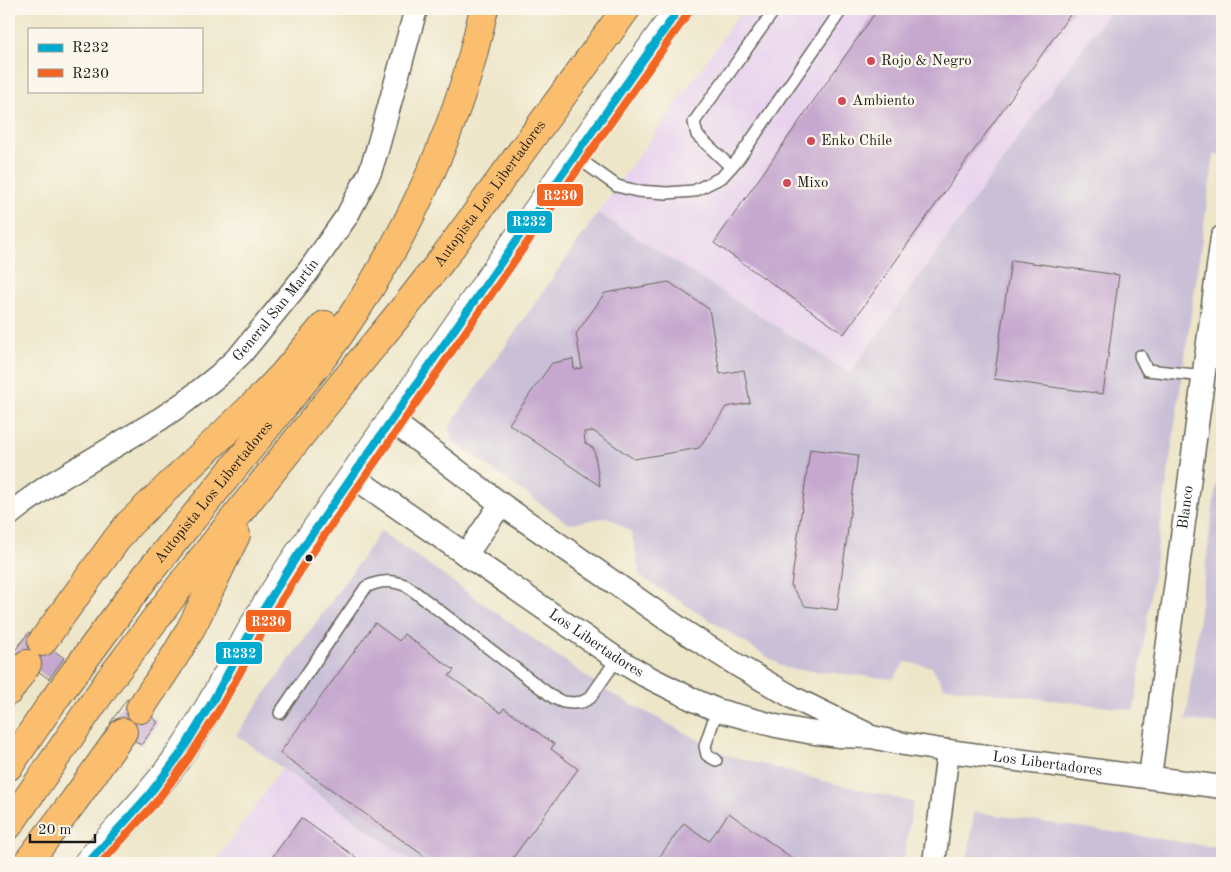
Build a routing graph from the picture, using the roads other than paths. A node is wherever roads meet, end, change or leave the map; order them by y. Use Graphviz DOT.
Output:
graph roads {
  1 [pos="416,9"];
  2 [pos="484,9"];
  3 [pos="626,9"];
  4 [pos="679,9"];
  5 [pos="775,9"];
  6 [pos="842,9"];
  7 [pos="575,156"];
  8 [pos="731,167"];
  9 [pos="412,214"];
  10 [pos="1222,237"];
  11 [pos="1140,356"];
  12 [pos="1204,376"];
  13 [pos="391,420"];
  14 [pos="273,468"];
  15 [pos="352,476"];
  16 [pos="501,504"];
  17 [pos="9,515"];
  18 [pos="466,555"];
  19 [pos="617,659"];
  20 [pos="9,691"];
  21 [pos="140,709"];
  22 [pos="717,710"];
  23 [pos="280,713"];
  24 [pos="123,732"];
  25 [pos="872,737"];
  26 [pos="948,751"];
  27 [pos="716,760"];
  28 [pos="9,766"];
  29 [pos="1150,777"];
  30 [pos="1222,786"];
  31 [pos="9,825"];
  32 [pos="94,861"];
  33 [pos="27,863"];
  34 [pos="934,863"];
  1 -- 17 [label="street, General San Martín"];
  2 -- 9 [label="highway, Autopista Los Libertadores"];
  3 -- 14 [label="highway, Autopista Los Libertadores"];
  4 -- 7 [label="street"];
  5 -- 8 [label="lane"];
  6 -- 8 [label="lane"];
  7 -- 8 [label="lane"];
  7 -- 13 [label="street"];
  9 -- 20 [label="highway, Autopista Los Libertadores"];
  9 -- 28 [label="highway, Autopista Los Libertadores"];
  10 -- 12 [label="street, Blanco"];
  11 -- 12 [label="lane"];
  12 -- 29 [label="street, Blanco"];
  13 -- 15 [label="street"];
  13 -- 16 [label="street, Los Libertadores"];
  14 -- 21 [label="highway, Autopista Los Libertadores"];
  14 -- 31 [label="highway, Autopista Los Libertadores"];
  15 -- 18 [label="street, Los Libertadores"];
  15 -- 32 [label="street"];
  16 -- 18 [label="street"];
  16 -- 25 [label="street, Los Libertadores"];
  18 -- 19 [label="street, Los Libertadores"];
  19 -- 22 [label="street, Los Libertadores"];
  19 -- 23 [label="lane"];
  22 -- 25 [label="street, Los Libertadores"];
  22 -- 27 [label="lane"];
  24 -- 33 [label="highway"];
  25 -- 26 [label="street, Los Libertadores"];
  26 -- 29 [label="street, Los Libertadores"];
  26 -- 34 [label="street"];
  29 -- 30 [label="street, Los Libertadores"];
}
